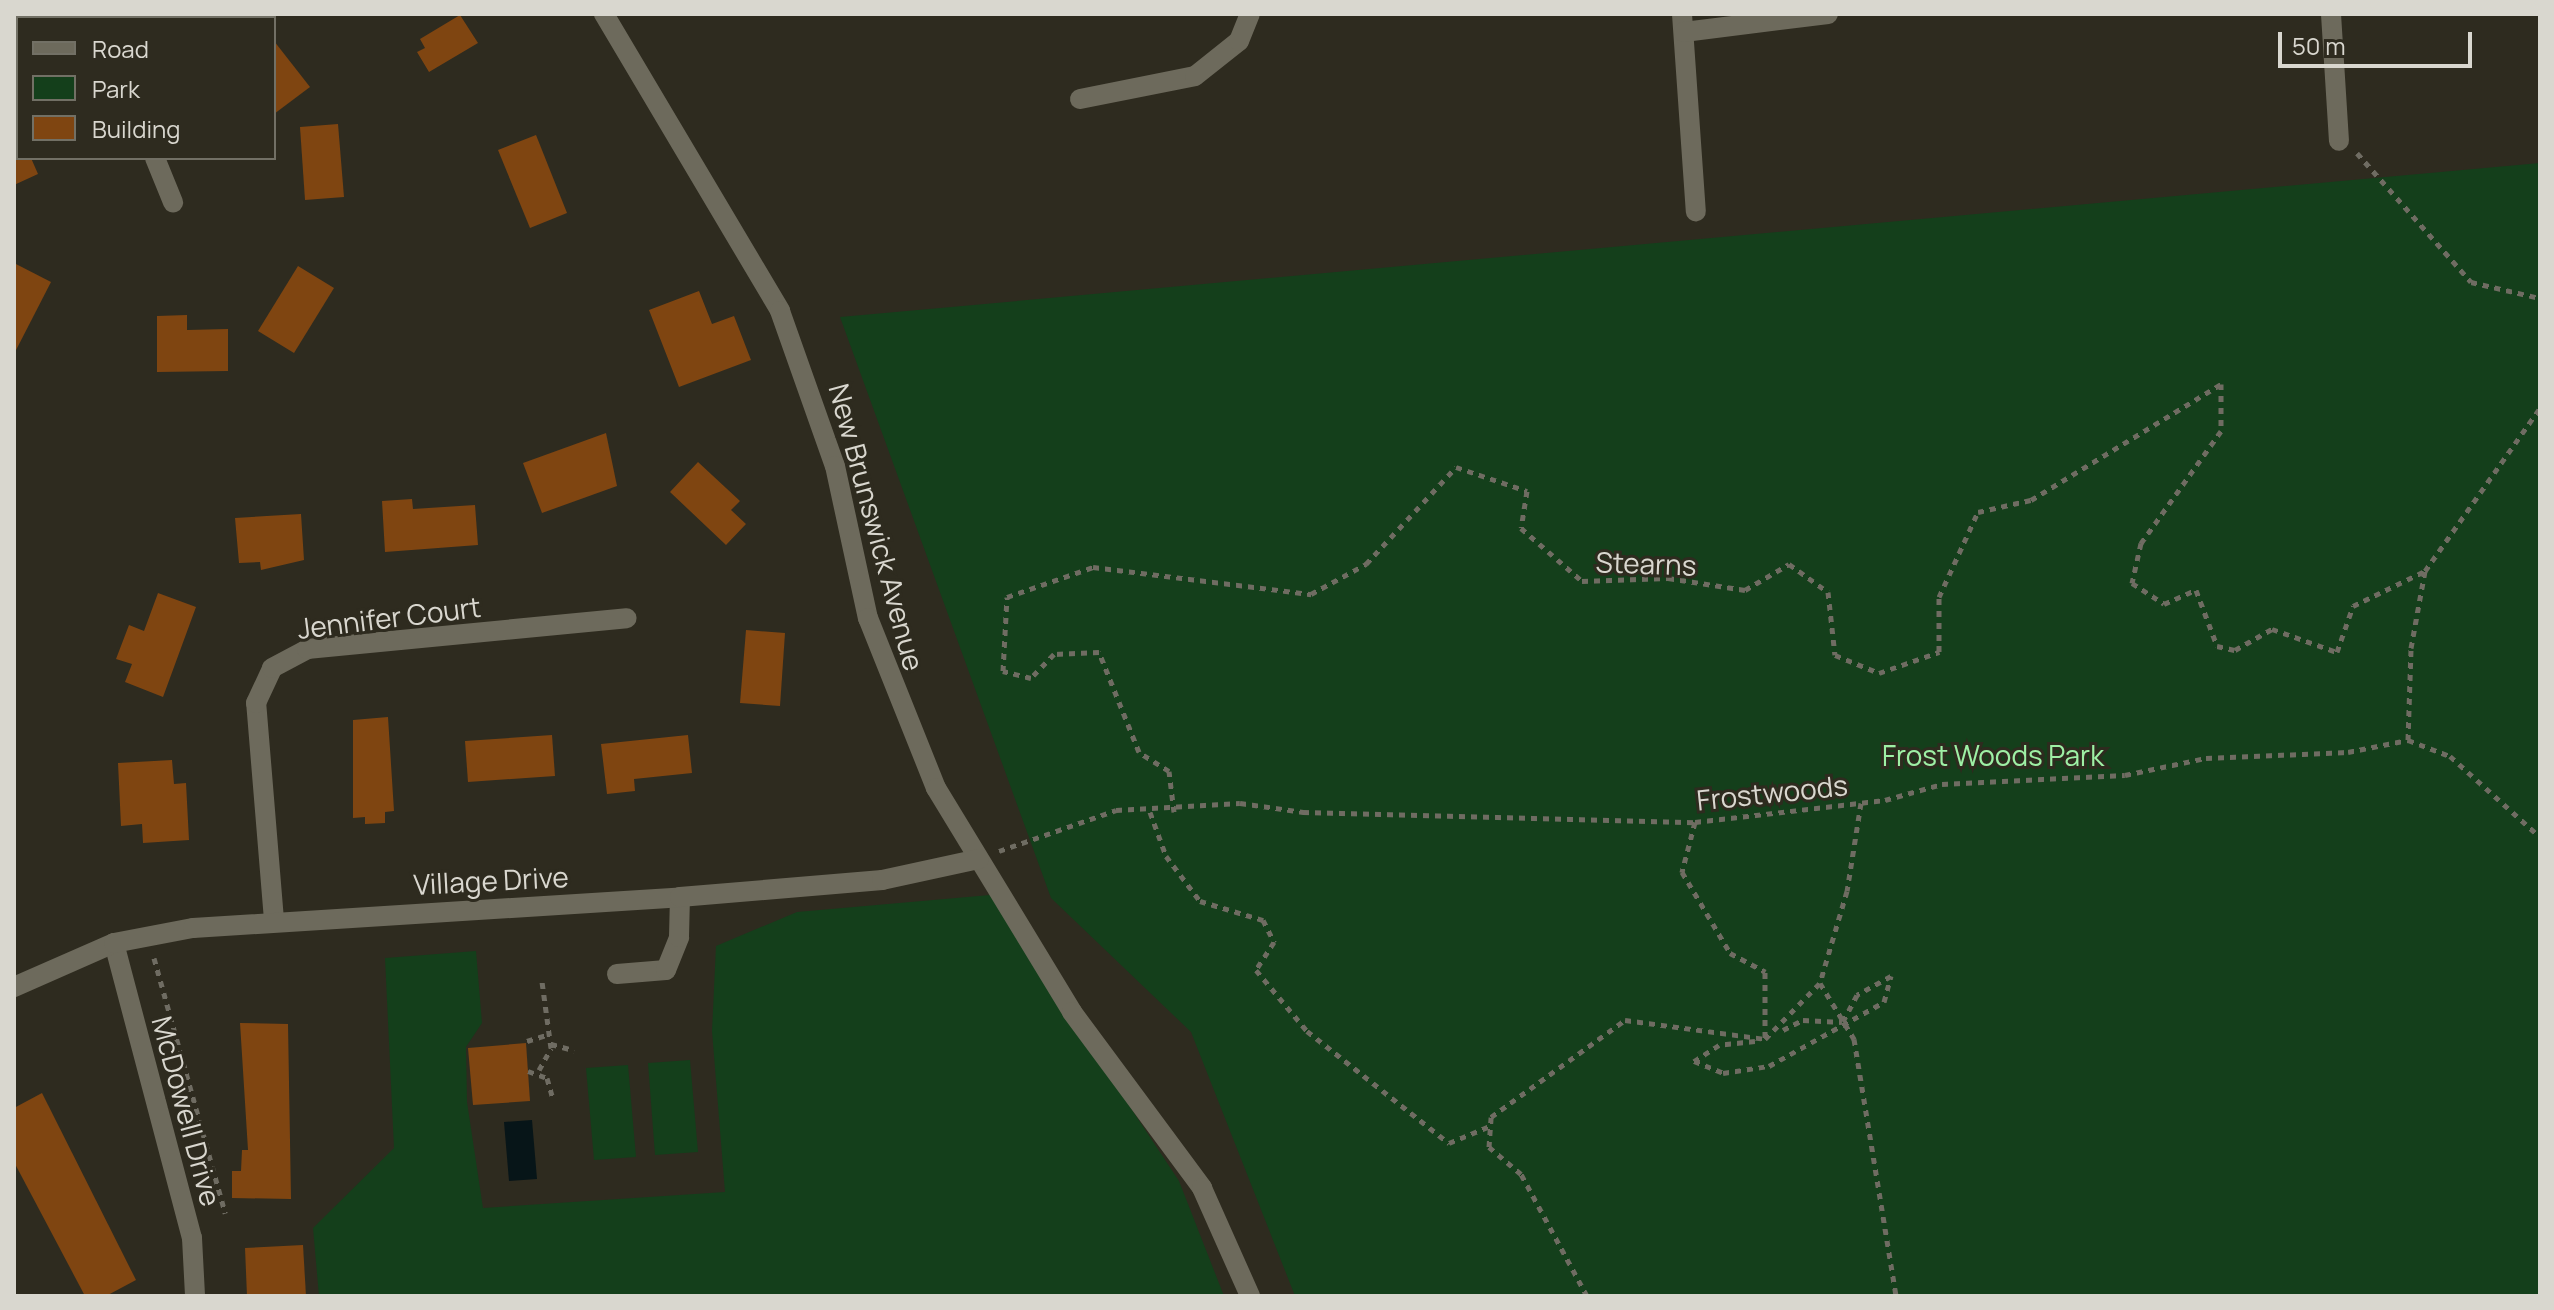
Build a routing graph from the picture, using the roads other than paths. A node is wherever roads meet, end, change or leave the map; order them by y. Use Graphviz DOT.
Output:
graph roads {
  1 [pos="604,14"];
  2 [pos="1250,14"];
  3 [pos="1828,14"];
  4 [pos="2331,14"];
  5 [pos="1683,23"];
  6 [pos="1080,99"];
  7 [pos="2339,141"];
  8 [pos="156,160"];
  9 [pos="173,202"];
  10 [pos="1696,212"];
  11 [pos="627,618"];
  12 [pos="979,859"];
  13 [pos="680,897"];
  14 [pos="274,920"];
  15 [pos="114,943"];
  16 [pos="617,974"];
  17 [pos="14,987"];
  18 [pos="195,1296"];
  19 [pos="1250,1296"];
  1 -- 12 [label="street, New Brunswick Avenue"];
  2 -- 6 [label="street"];
  3 -- 5 [label="street"];
  4 -- 7 [label="street"];
  5 -- 10 [label="street"];
  8 -- 9 [label="street"];
  11 -- 14 [label="street, Jennifer Court"];
  12 -- 13 [label="street, Village Drive"];
  12 -- 19 [label="street, New Brunswick Avenue"];
  13 -- 14 [label="street, Village Drive"];
  13 -- 16 [label="street"];
  14 -- 15 [label="street, Village Drive"];
  15 -- 17 [label="street, Village Drive"];
  15 -- 18 [label="street, McDowell Drive"];
}
